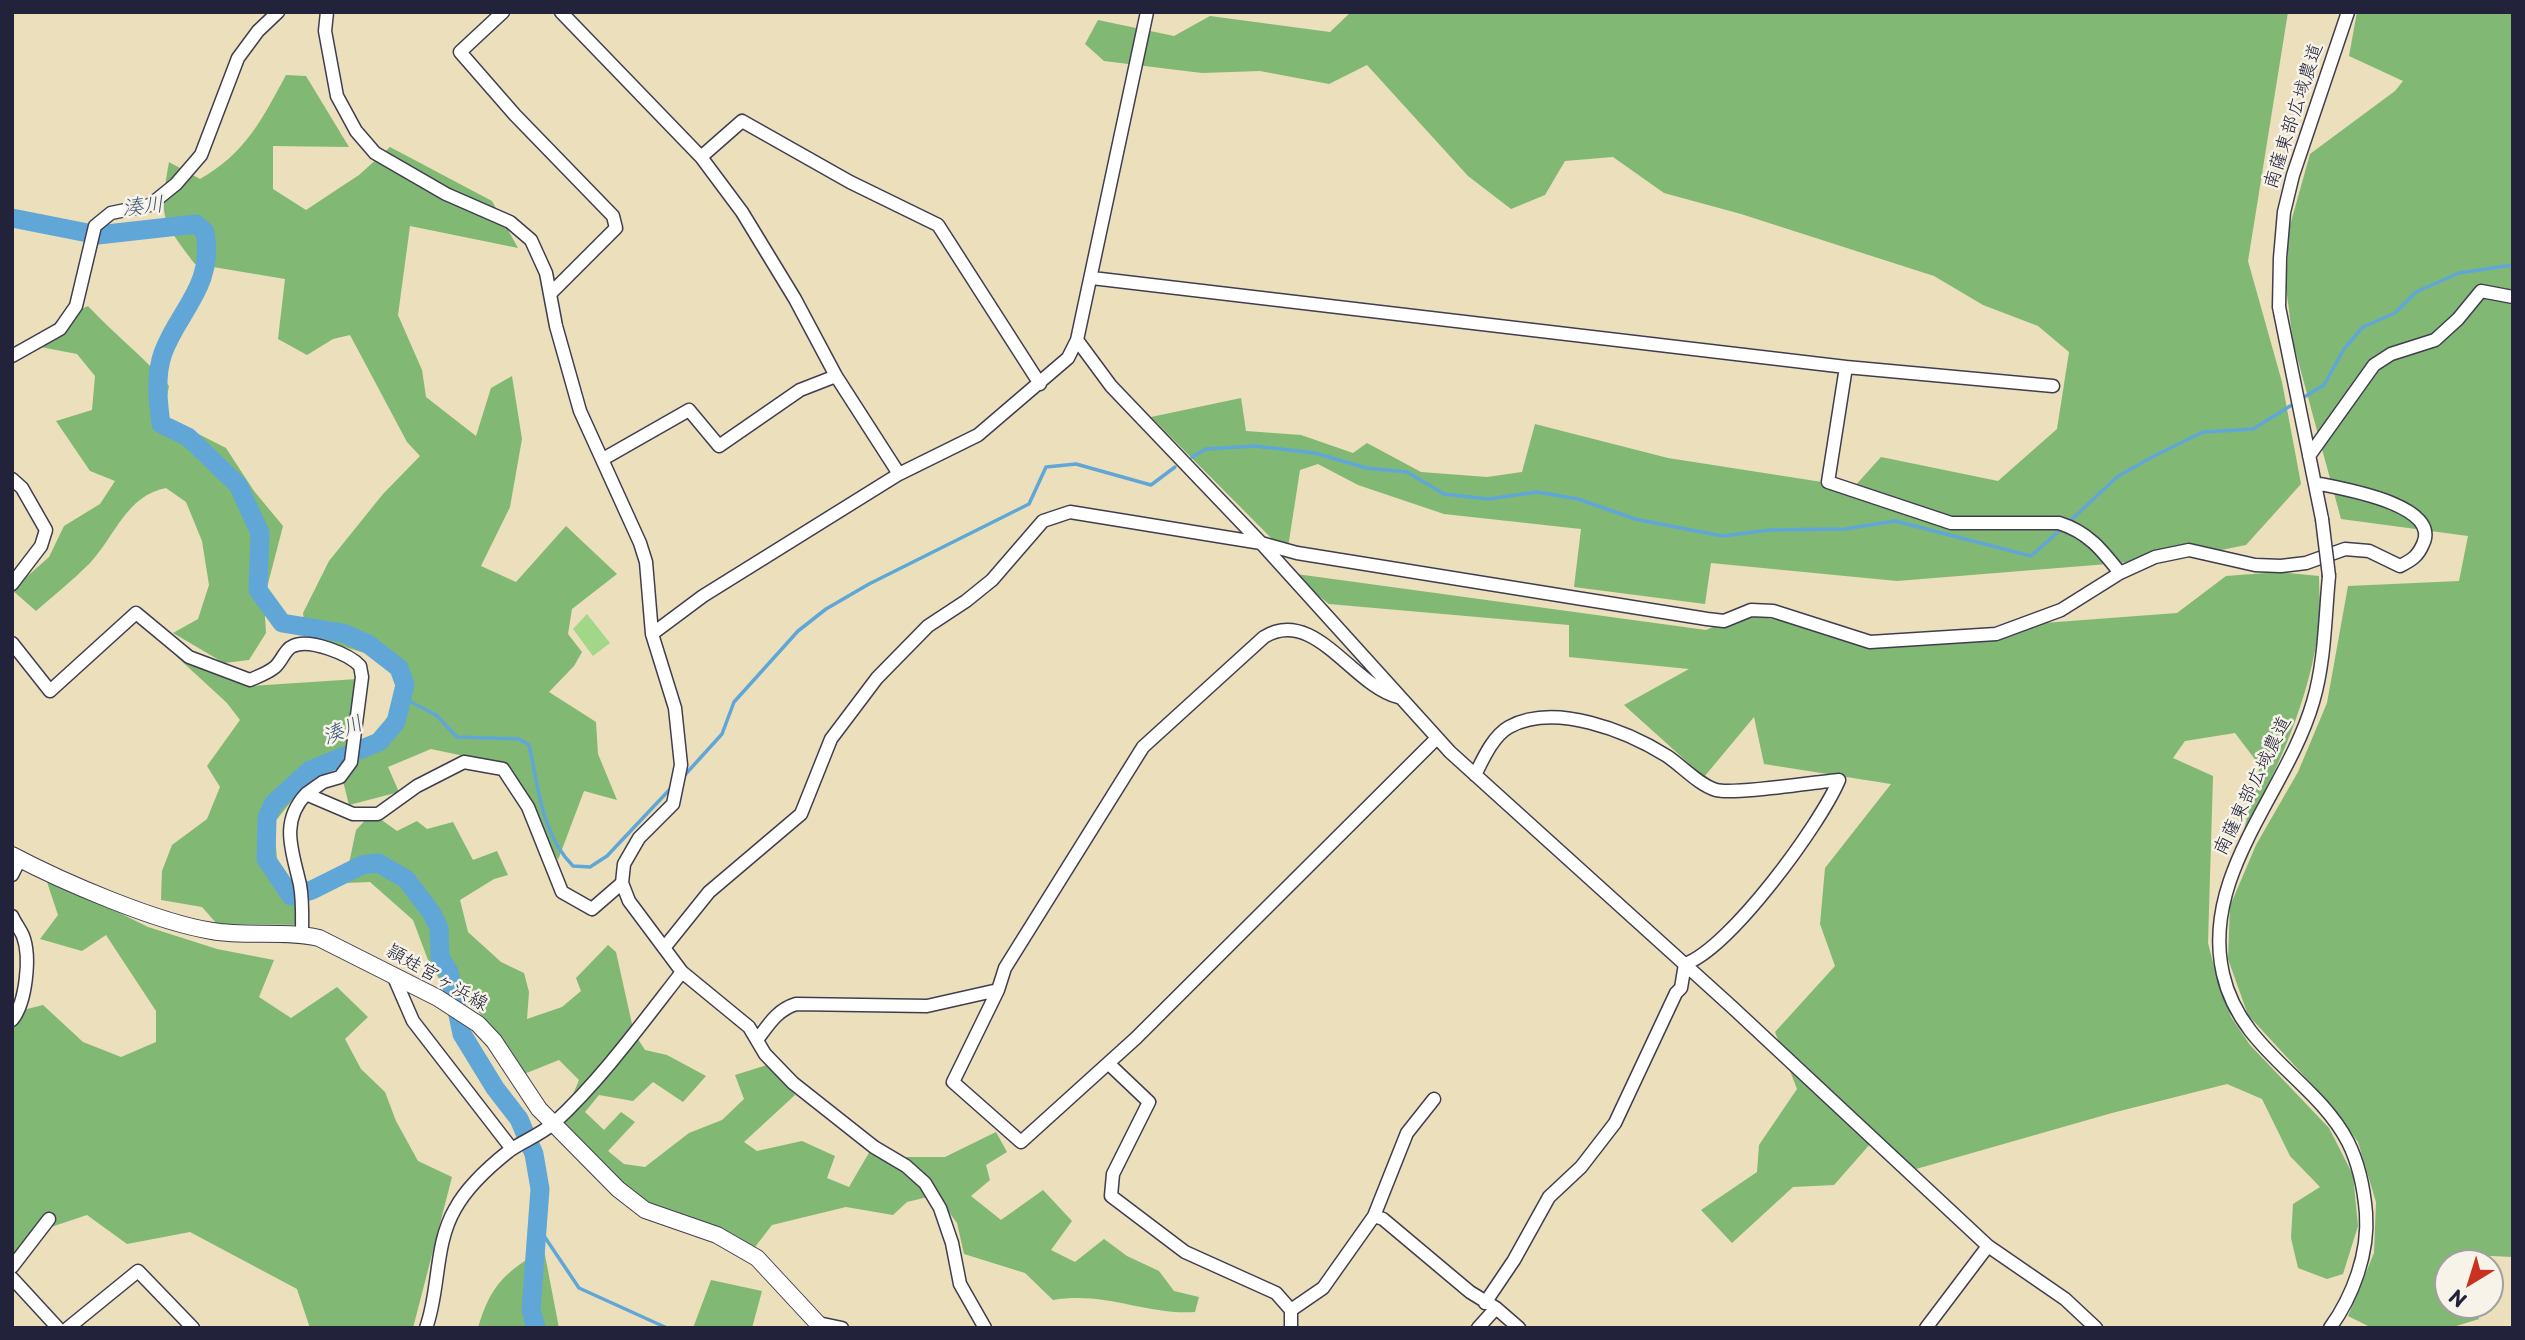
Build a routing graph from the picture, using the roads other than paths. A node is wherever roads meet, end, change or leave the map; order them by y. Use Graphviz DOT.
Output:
graph roads {
  1 [pos="278,12"];
  2 [pos="327,12"];
  3 [pos="503,12"];
  4 [pos="561,12"];
  5 [pos="1147,12"];
  6 [pos="2348,12"];
  7 [pos="701,157"];
  8 [pos="1092,278"];
  9 [pos="550,295"];
  10 [pos="2513,297"];
  11 [pos="1077,340"];
  12 [pos="12,356"];
  13 [pos="1846,367"];
  14 [pos="836,376"];
  15 [pos="1040,384"];
  16 [pos="2053,386"];
  17 [pos="2309,456"];
  18 [pos="603,459"];
  19 [pos="899,474"];
  20 [pos="12,479"];
  21 [pos="2315,483"];
  22 [pos="1261,543"];
  23 [pos="2120,573"];
  24 [pos="12,584"];
  25 [pos="652,634"];
  26 [pos="12,643"];
  27 [pos="1401,698"];
  28 [pos="1437,738"];
  29 [pos="1475,775"];
  30 [pos="306,793"];
  31 [pos="16,857"];
  32 [pos="12,875"];
  33 [pos="622,883"];
  34 [pos="12,916"];
  35 [pos="302,934"];
  36 [pos="664,948"];
  37 [pos="1685,964"];
  38 [pos="682,972"];
  39 [pos="393,975"];
  40 [pos="998,990"];
  41 [pos="12,1020"];
  42 [pos="757,1040"];
  43 [pos="1109,1064"];
  44 [pos="1434,1099"];
  45 [pos="554,1123"];
  46 [pos="517,1147"];
  47 [pos="1374,1216"];
  48 [pos="49,1219"];
  49 [pos="1988,1246"];
  50 [pos="12,1267"];
  51 [pos="12,1278"];
  52 [pos="1491,1306"];
  53 [pos="1291,1310"];
  54 [pos="820,1325"];
  55 [pos="58,1328"];
  56 [pos="68,1328"];
  57 [pos="194,1328"];
  58 [pos="426,1328"];
  59 [pos="842,1328"];
  60 [pos="985,1328"];
  61 [pos="1291,1328"];
  62 [pos="1478,1328"];
  63 [pos="1519,1328"];
  64 [pos="1926,1328"];
  65 [pos="2096,1328"];
  66 [pos="2330,1328"];
  1 -- 12 [label="street"];
  2 -- 9 [label="street"];
  3 -- 9 [label="street"];
  4 -- 7 [label="street"];
  5 -- 8 [label="street"];
  6 -- 17 [label="street, 南薩東部広域農道"];
  7 -- 14 [label="street"];
  7 -- 15 [label="street"];
  8 -- 11 [label="street"];
  8 -- 13 [label="street"];
  9 -- 18 [label="street"];
  10 -- 17 [label="street"];
  11 -- 15 [label="street"];
  11 -- 22 [label="street"];
  13 -- 16 [label="street"];
  13 -- 23 [label="street"];
  14 -- 18 [label="street"];
  14 -- 19 [label="street"];
  15 -- 19 [label="street"];
  17 -- 21 [label="street, 南薩東部広域農道"];
  18 -- 25 [label="street"];
  19 -- 25 [label="street"];
  20 -- 24 [label="street"];
  21 -- 23 [label="street"];
  21 -- 66 [label="street, 南薩東部広域農道, bridge"];
  22 -- 23 [label="street"];
  22 -- 27 [label="street"];
  22 -- 36 [label="street"];
  25 -- 33 [label="street"];
  26 -- 30 [label="street"];
  27 -- 28 [label="street"];
  27 -- 40 [label="street"];
  28 -- 29 [label="street"];
  28 -- 43 [label="street"];
  29 -- 37 [label="street"];
  29 -- 37 [label="street"];
  30 -- 33 [label="street"];
  30 -- 35 [label="street"];
  31 -- 32 [label="street"];
  31 -- 35 [label="main road, 頴娃宮ヶ浜線"];
  33 -- 36 [label="street"];
  34 -- 41 [label="street"];
  35 -- 39 [label="main road, 頴娃宮ヶ浜線"];
  36 -- 38 [label="street"];
  37 -- 49 [label="street"];
  37 -- 52 [label="street"];
  38 -- 42 [label="street"];
  38 -- 45 [label="street"];
  39 -- 45 [label="main road, 頴娃宮ヶ浜線"];
  39 -- 46 [label="street"];
  40 -- 42 [label="street"];
  40 -- 43 [label="street"];
  42 -- 60 [label="street"];
  43 -- 53 [label="street"];
  44 -- 47 [label="street"];
  45 -- 46 [label="street"];
  45 -- 54 [label="main road, 頴娃宮ヶ浜線"];
  46 -- 58 [label="street"];
  47 -- 52 [label="street"];
  47 -- 53 [label="street"];
  48 -- 50 [label="street"];
  49 -- 64 [label="street"];
  49 -- 65 [label="street"];
  51 -- 55 [label="street"];
  52 -- 62 [label="street"];
  52 -- 63 [label="street"];
  53 -- 61 [label="street"];
  54 -- 59 [label="street"];
  56 -- 57 [label="street"];
}
